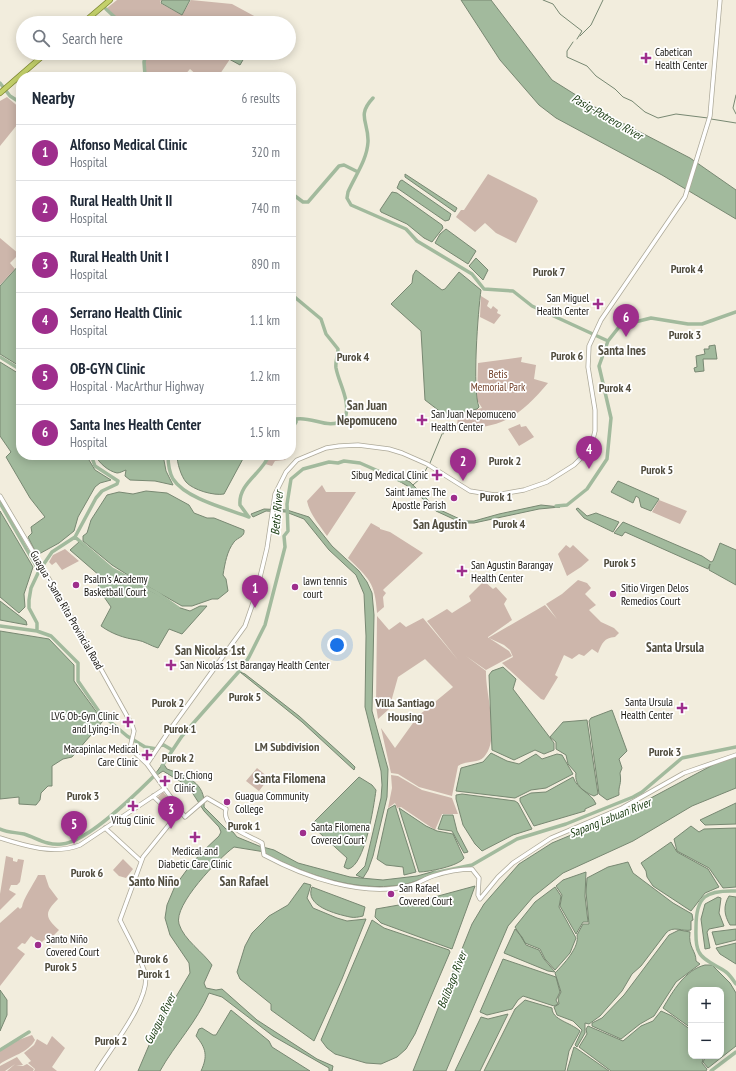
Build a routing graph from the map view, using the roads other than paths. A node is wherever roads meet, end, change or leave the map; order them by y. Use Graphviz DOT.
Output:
graph roads {
  1 [pos="110,0"];
  2 [pos="720,0"];
  3 [pos="91,16"];
  4 [pos="38,60"];
  5 [pos="24,72"];
  6 [pos="16,79"];
  7 [pos="0,93"];
  8 [pos="0,496"];
  9 [pos="736,755"];
  10 [pos="147,764"];
  11 [pos="164,789"];
  12 [pos="154,796"];
  13 [pos="180,811"];
  14 [pos="175,817"];
  15 [pos="105,828"];
  16 [pos="0,838"];
  17 [pos="141,861"];
  18 [pos="97,1071"];
  1 -- 3 [label="highway"];
  2 -- 10 [label="main road"];
  4 -- 5 [label="highway"];
  6 -- 7 [label="highway"];
  8 -- 10 [label="main road, Guagua - Santa Rita Provincial Road"];
  9 -- 13 [label="main road"];
  10 -- 11 [label="main road"];
  11 -- 12 [label="main road"];
  11 -- 13 [label="main road"];
  12 -- 14 [label="main road"];
  12 -- 15 [label="main road"];
  13 -- 14 [label="main road"];
  14 -- 17 [label="main road"];
  15 -- 16 [label="main road"];
  15 -- 17 [label="main road"];
  17 -- 18 [label="main road"];
}
